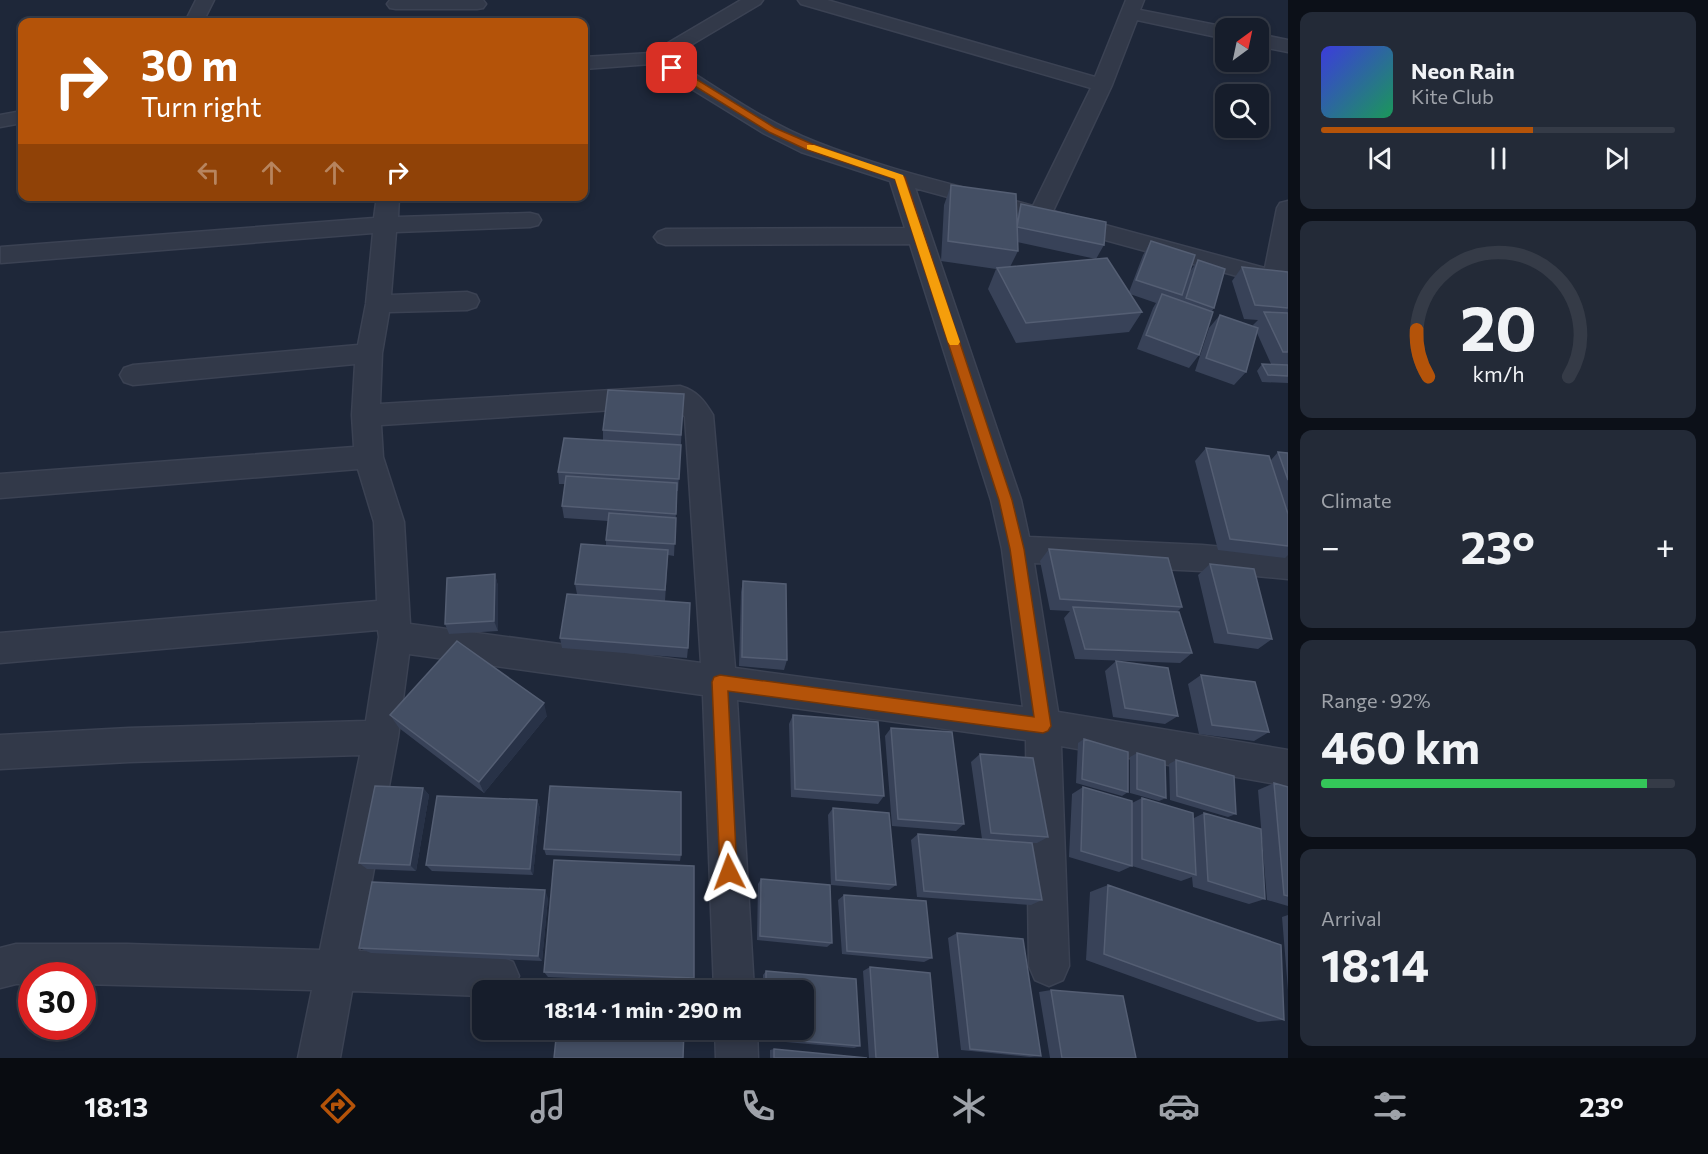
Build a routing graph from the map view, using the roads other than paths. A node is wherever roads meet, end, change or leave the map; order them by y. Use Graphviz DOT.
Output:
graph roads {
  1 [pos="205,0"];
  2 [pos="754,0"];
  3 [pos="807,0"];
  4 [pos="477,2"];
  5 [pos="396,4"];
  6 [pos="1132,7"];
  7 [pos="196,18"];
  8 [pos="475,18"];
  9 [pos="1215,30"];
  10 [pos="1269,42"];
  11 [pos="1288,46"];
  12 [pos="655,58"];
  13 [pos="588,63"];
  14 [pos="1101,85"];
  15 [pos="18,118"];
  16 [pos="0,121"];
  17 [pos="900,177"];
  18 [pos="1288,208"];
  19 [pos="386,211"];
  20 [pos="1039,216"];
  21 [pos="530,220"];
  22 [pos="919,236"];
  23 [pos="666,237"];
  24 [pos="1,255"];
  25 [pos="1281,280"];
  26 [pos="467,301"];
  27 [pos="378,304"];
  28 [pos="369,353"];
  29 [pos="133,375"];
  30 [pos="366,415"];
  31 [pos="369,457"];
  32 [pos="0,486"];
  33 [pos="1017,549"];
  34 [pos="1288,566"];
  35 [pos="394,626"];
  36 [pos="0,648"];
  37 [pos="720,682"];
  38 [pos="1043,726"];
  39 [pos="381,737"];
  40 [pos="0,752"];
  41 [pos="1288,768"];
  42 [pos="1049,966"];
  43 [pos="0,968"];
  44 [pos="337,971"];
  45 [pos="499,976"];
  46 [pos="734,980"];
  47 [pos="736,1040"];
  48 [pos="319,1058"];
  49 [pos="737,1058"];
  1 -- 7 [label="street"];
  2 -- 12 [label="street"];
  3 -- 14 [label="street"];
  4 -- 5 [label="street"];
  4 -- 8 [label="street"];
  6 -- 9 [label="street"];
  6 -- 14 [label="street"];
  10 -- 11 [label="street"];
  12 -- 13 [label="street"];
  12 -- 17 [label="street"];
  14 -- 20 [label="street"];
  15 -- 16 [label="street"];
  17 -- 20 [label="street"];
  17 -- 22 [label="street"];
  18 -- 25 [label="street"];
  19 -- 21 [label="street"];
  19 -- 24 [label="street"];
  19 -- 27 [label="street"];
  20 -- 25 [label="street"];
  22 -- 23 [label="street"];
  22 -- 33 [label="street"];
  26 -- 27 [label="street"];
  27 -- 28 [label="street"];
  28 -- 29 [label="street"];
  28 -- 30 [label="street"];
  30 -- 31 [label="street"];
  30 -- 37 [label="street"];
  31 -- 32 [label="street"];
  31 -- 35 [label="street"];
  33 -- 34 [label="street"];
  33 -- 38 [label="street"];
  35 -- 36 [label="street"];
  35 -- 37 [label="street"];
  35 -- 39 [label="street"];
  37 -- 38 [label="street"];
  37 -- 46 [label="street"];
  38 -- 41 [label="street"];
  38 -- 42 [label="street"];
  39 -- 40 [label="street"];
  39 -- 44 [label="street"];
  43 -- 44 [label="street"];
  44 -- 45 [label="street"];
  44 -- 48 [label="street"];
  47 -- 49 [label="street"];
}
